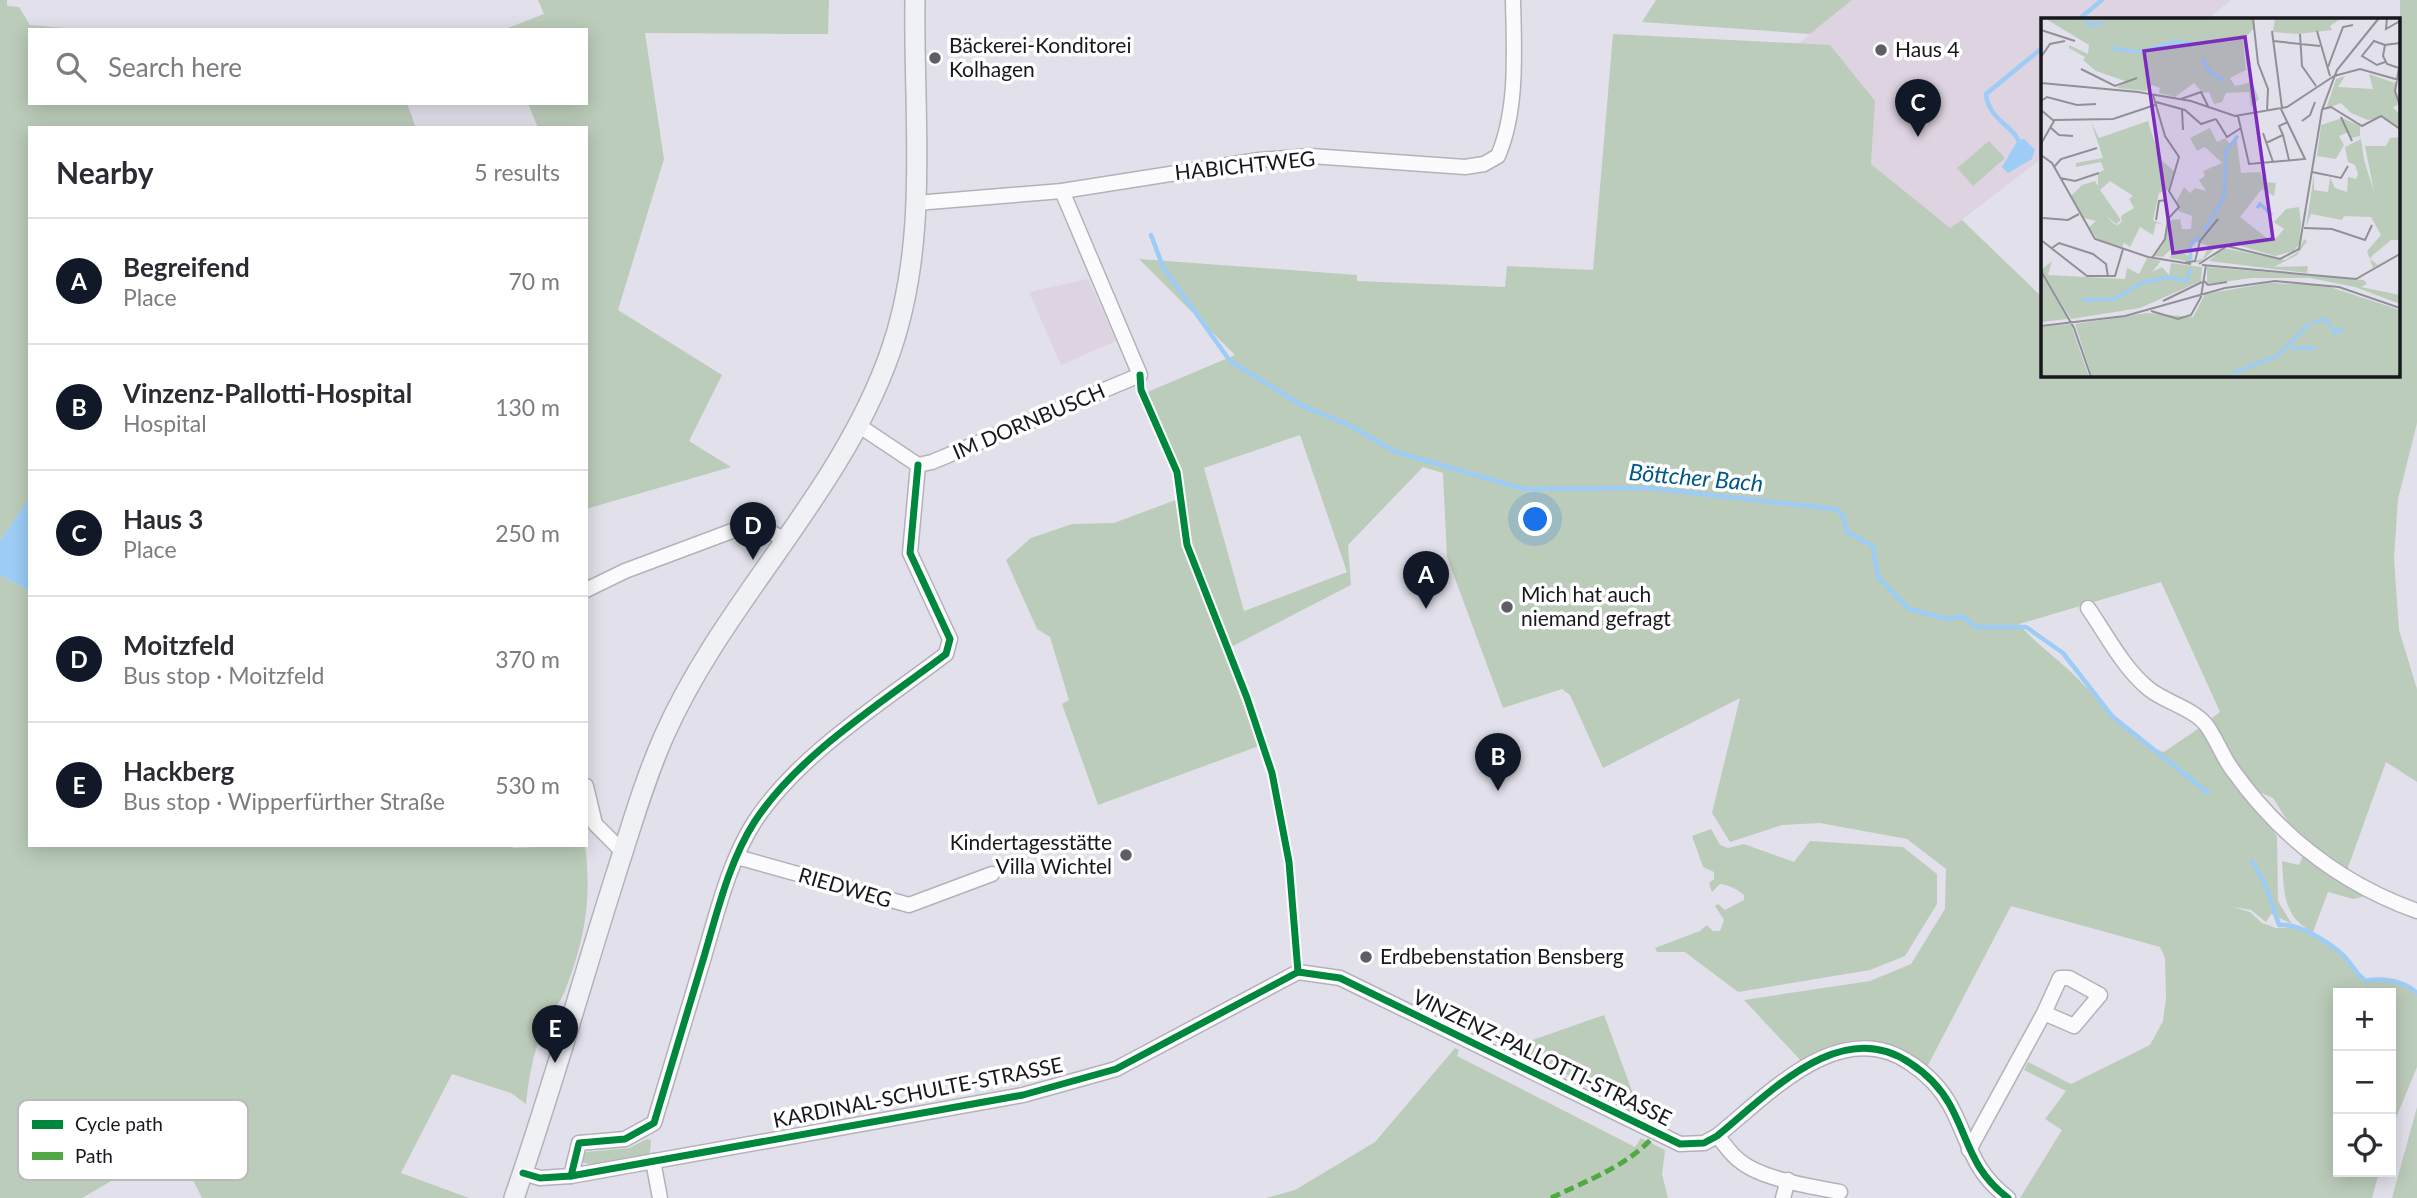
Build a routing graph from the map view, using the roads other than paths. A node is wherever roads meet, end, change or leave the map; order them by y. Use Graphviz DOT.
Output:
graph roads {
  1 [pos="915,0"];
  2 [pos="1513,0"];
  3 [pos="1062,191"];
  4 [pos="916,203"];
  5 [pos="858,425"];
  6 [pos="918,465"];
  7 [pos="785,540"];
  8 [pos="588,589"];
  9 [pos="2088,608"];
  10 [pos="588,796"];
  11 [pos="623,852"];
  12 [pos="737,857"];
  13 [pos="992,874"];
  14 [pos="2417,911"];
  15 [pos="1298,972"];
  16 [pos="2045,1013"];
  17 [pos="1717,1136"];
  18 [pos="1969,1150"];
  19 [pos="653,1161"];
  20 [pos="523,1173"];
  21 [pos="572,1176"];
  22 [pos="1788,1180"];
  23 [pos="1840,1192"];
  24 [pos="514,1198"];
  25 [pos="660,1198"];
  26 [pos="1783,1198"];
  27 [pos="2008,1198"];
  1 -- 4 [label="main road"];
  2 -- 3 [label="street, HABICHTWEG"];
  3 -- 4 [label="street, HABICHTWEG"];
  3 -- 6 [label="street, IM DORNBUSCH"];
  4 -- 5 [label="main road"];
  5 -- 6 [label="street"];
  5 -- 7 [label="main road"];
  6 -- 12 [label="street"];
  7 -- 8 [label="street"];
  7 -- 11 [label="main road"];
  9 -- 14 [label="street"];
  10 -- 11 [label="street"];
  11 -- 20 [label="main road"];
  12 -- 13 [label="street, RIEDWEG"];
  12 -- 21 [label="street"];
  15 -- 17 [label="street, VINZENZ-PALLOTTI-STRASSE"];
  15 -- 19 [label="street, KARDINAL-SCHULTE-STRASSE"];
  16 -- 18 [label="street"];
  17 -- 18 [label="street, VINZENZ-PALLOTTI-STRASSE"];
  17 -- 22 [label="street"];
  18 -- 27 [label="street, VINZENZ-PALLOTTI-STRASSE"];
  19 -- 21 [label="street, KARDINAL-SCHULTE-STRASSE"];
  19 -- 25 [label="street"];
  20 -- 21 [label="street, KARDINAL-SCHULTE-STRASSE"];
  20 -- 24 [label="main road"];
  22 -- 23 [label="street"];
  22 -- 26 [label="street"];
}
